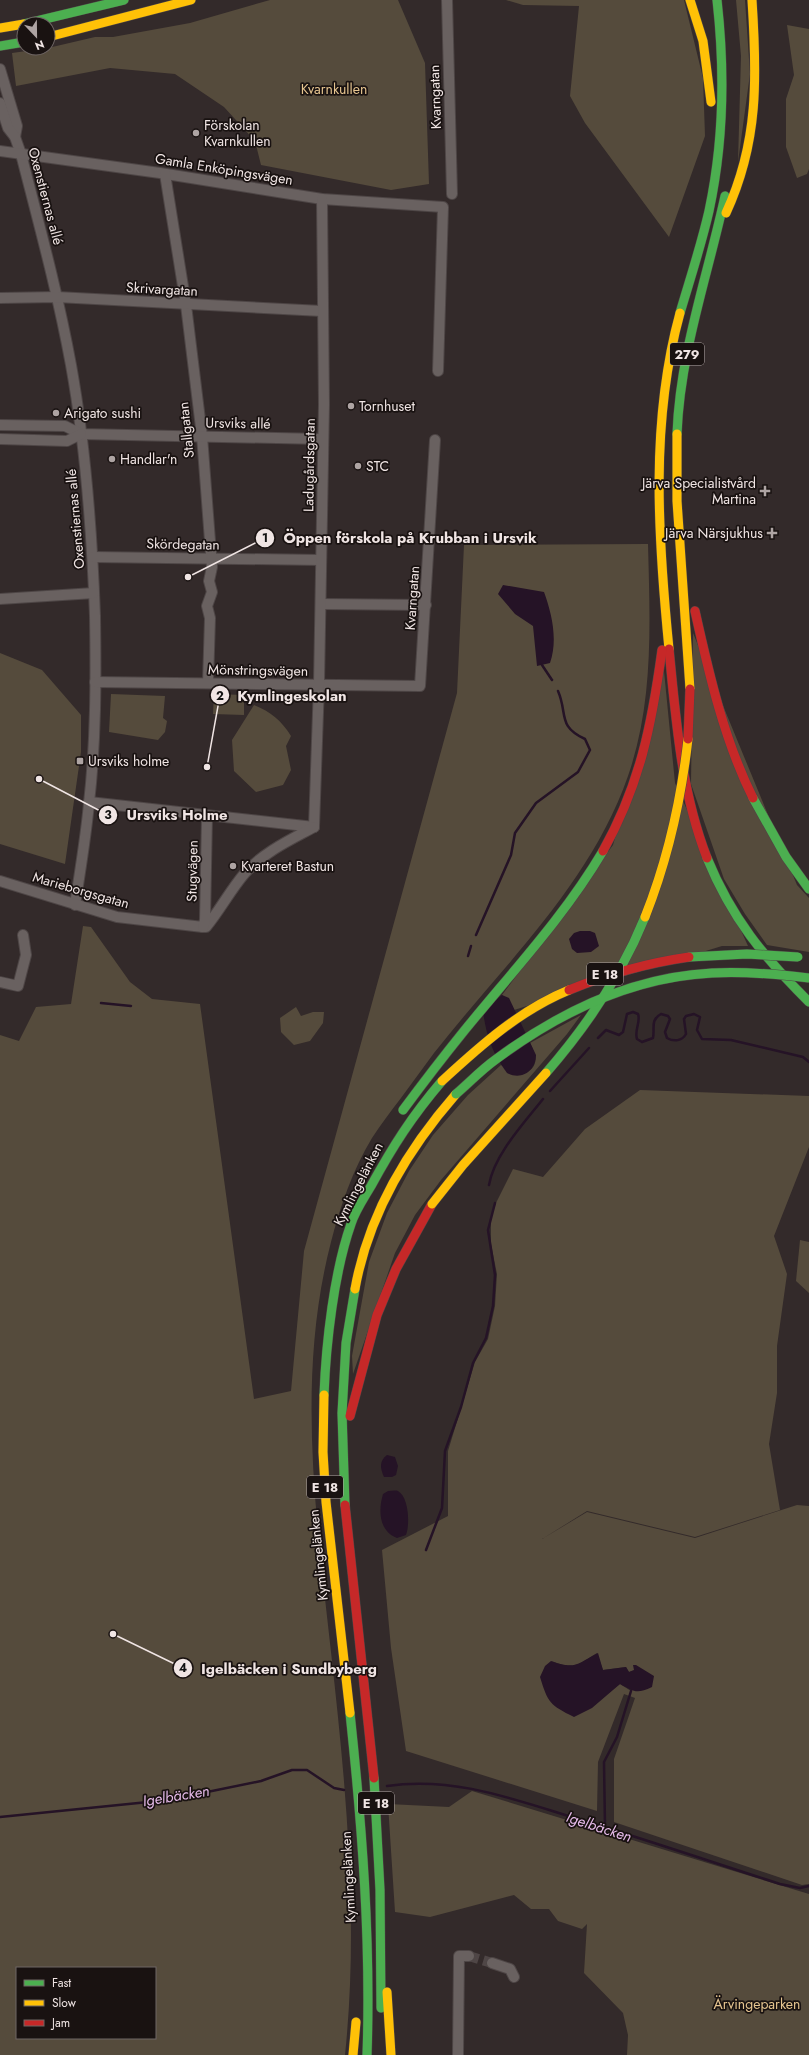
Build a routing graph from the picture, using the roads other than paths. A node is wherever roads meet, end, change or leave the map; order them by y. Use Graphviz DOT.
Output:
graph roads {
  1 [pos="124,0"];
  2 [pos="191,0"];
  3 [pos="447,0"];
  4 [pos="690,0"];
  5 [pos="717,0"];
  6 [pos="752,0"];
  7 [pos="56,16"];
  8 [pos="16,25"];
  9 [pos="0,28"];
  10 [pos="56,35"];
  11 [pos="16,43"];
  12 [pos="0,46"];
  13 [pos="0,70"];
  14 [pos="0,103"];
  15 [pos="15,137"];
  16 [pos="0,151"];
  17 [pos="21,154"];
  18 [pos="716,171"];
  19 [pos="165,174"];
  20 [pos="727,184"];
  21 [pos="452,194"];
  22 [pos="322,199"];
  23 [pos="718,227"];
  24 [pos="57,297"];
  25 [pos="0,298"];
  26 [pos="186,305"];
  27 [pos="322,311"];
  28 [pos="438,371"];
  29 [pos="0,425"];
  30 [pos="44,426"];
  31 [pos="81,434"];
  32 [pos="202,436"];
  33 [pos="0,439"];
  34 [pos="322,439"];
  35 [pos="44,440"];
  36 [pos="435,440"];
  37 [pos="679,539"];
  38 [pos="93,557"];
  39 [pos="210,559"];
  40 [pos="322,560"];
  41 [pos="94,593"];
  42 [pos="0,599"];
  43 [pos="321,604"];
  44 [pos="426,605"];
  45 [pos="666,619"];
  46 [pos="95,682"];
  47 [pos="208,683"];
  48 [pos="319,684"];
  49 [pos="420,686"];
  50 [pos="89,802"];
  51 [pos="207,816"];
  52 [pos="314,827"];
  53 [pos="0,881"];
  54 [pos="809,889"];
  55 [pos="75,905"];
  56 [pos="203,927"];
  57 [pos="23,935"];
  58 [pos="809,959"];
  59 [pos="809,978"];
  60 [pos="0,982"];
  61 [pos="809,1002"];
  62 [pos="396,1120"];
  63 [pos="364,1179"];
  64 [pos="351,1223"];
  65 [pos="341,1450"];
  66 [pos="364,1915"];
  67 [pos="382,1926"];
  68 [pos="464,1956"];
  69 [pos="492,1963"];
  70 [pos="514,1977"];
  71 [pos="358,1989"];
  72 [pos="357,2011"];
  73 [pos="380,2040"];
  74 [pos="353,2055"];
  75 [pos="367,2055"];
  76 [pos="391,2055"];
  77 [pos="458,2055"];
  1 -- 7 [label="main road"];
  2 -- 10 [label="main road"];
  3 -- 21 [label="street, Kvarngatan"];
  4 -- 18 [label="main road"];
  5 -- 18 [label="main road, 279"];
  6 -- 23 [label="main road"];
  8 -- 9 [label="main road"];
  11 -- 12 [label="main road"];
  13 -- 15 [label="street, Oxenstiernas allé"];
  14 -- 15 [label="street, Oxenstiernas allé"];
  15 -- 17 [label="street, Oxenstiernas allé"];
  16 -- 17 [label="street, Gamla Enköpingsvägen"];
  17 -- 19 [label="street, Gamla Enköpingsvägen"];
  17 -- 24 [label="street, Oxenstiernas allé"];
  18 -- 45 [label="main road, 279"];
  19 -- 22 [label="street, Gamla Enköpingsvägen"];
  19 -- 26 [label="street, Stallgatan"];
  20 -- 23 [label="main road, 279"];
  22 -- 27 [label="street, Ladugårdsgatan"];
  22 -- 28 [label="street, Gamla Enköpingsvägen"];
  23 -- 37 [label="main road, 279"];
  24 -- 25 [label="street, Skrivargatan"];
  24 -- 26 [label="street, Skrivargatan"];
  24 -- 31 [label="street, Oxenstiernas allé"];
  26 -- 27 [label="street, Skrivargatan"];
  26 -- 32 [label="street, Stallgatan"];
  27 -- 34 [label="street, Ladugårdsgatan"];
  29 -- 30 [label="street, Ursviks allé"];
  30 -- 31 [label="street, Ursviks allé"];
  30 -- 35 [label="street"];
  31 -- 32 [label="street, Ursviks allé"];
  31 -- 35 [label="street, Ursviks allé"];
  31 -- 38 [label="street, Oxenstiernas allé"];
  32 -- 34 [label="street, Ursviks allé"];
  32 -- 39 [label="street, Stallgatan"];
  33 -- 35 [label="street, Ursviks allé"];
  34 -- 40 [label="street, Ladugårdsgatan"];
  36 -- 44 [label="street, Kvarngatan"];
  37 -- 54 [label="main road"];
  37 -- 65 [label="main road, 279, bridge"];
  38 -- 39 [label="street, Skördegatan"];
  38 -- 41 [label="street, Oxenstiernas allé"];
  39 -- 40 [label="street, Skördegatan"];
  39 -- 47 [label="street, Stallgatan"];
  40 -- 43 [label="street, Ladugårdsgatan"];
  41 -- 42 [label="street"];
  41 -- 46 [label="street, Oxenstiernas allé"];
  43 -- 44 [label="street"];
  43 -- 48 [label="street, Ladugårdsgatan"];
  44 -- 49 [label="street, Kvarngatan"];
  45 -- 61 [label="main road"];
  45 -- 62 [label="main road"];
  46 -- 47 [label="street, Mönstringsvägen"];
  46 -- 50 [label="street, Oxenstiernas allé"];
  47 -- 48 [label="street, Mönstringsvägen"];
  48 -- 49 [label="street, Mönstringsvägen"];
  48 -- 52 [label="street, Ladugårdsgatan"];
  50 -- 51 [label="street"];
  50 -- 55 [label="street, Oxenstiernas allé"];
  51 -- 52 [label="street"];
  51 -- 56 [label="street, Stugvägen"];
  52 -- 56 [label="street"];
  53 -- 55 [label="street, Marieborgsgatan"];
  55 -- 56 [label="street, Marieborgsgatan"];
  57 -- 60 [label="street"];
  58 -- 64 [label="main road, Kymlingelänken / E 18, bridge"];
  59 -- 65 [label="main road, E 18, bridge"];
  63 -- 64 [label="main road"];
  64 -- 66 [label="main road, Kymlingelänken / E 18"];
  65 -- 67 [label="main road, E 18"];
  66 -- 71 [label="main road"];
  66 -- 75 [label="main road, Kymlingelänken / E 18"];
  67 -- 73 [label="main road, E 18"];
  67 -- 76 [label="main road"];
  68 -- 77 [label="street"];
  69 -- 70 [label="street"];
  72 -- 74 [label="main road"];
}
